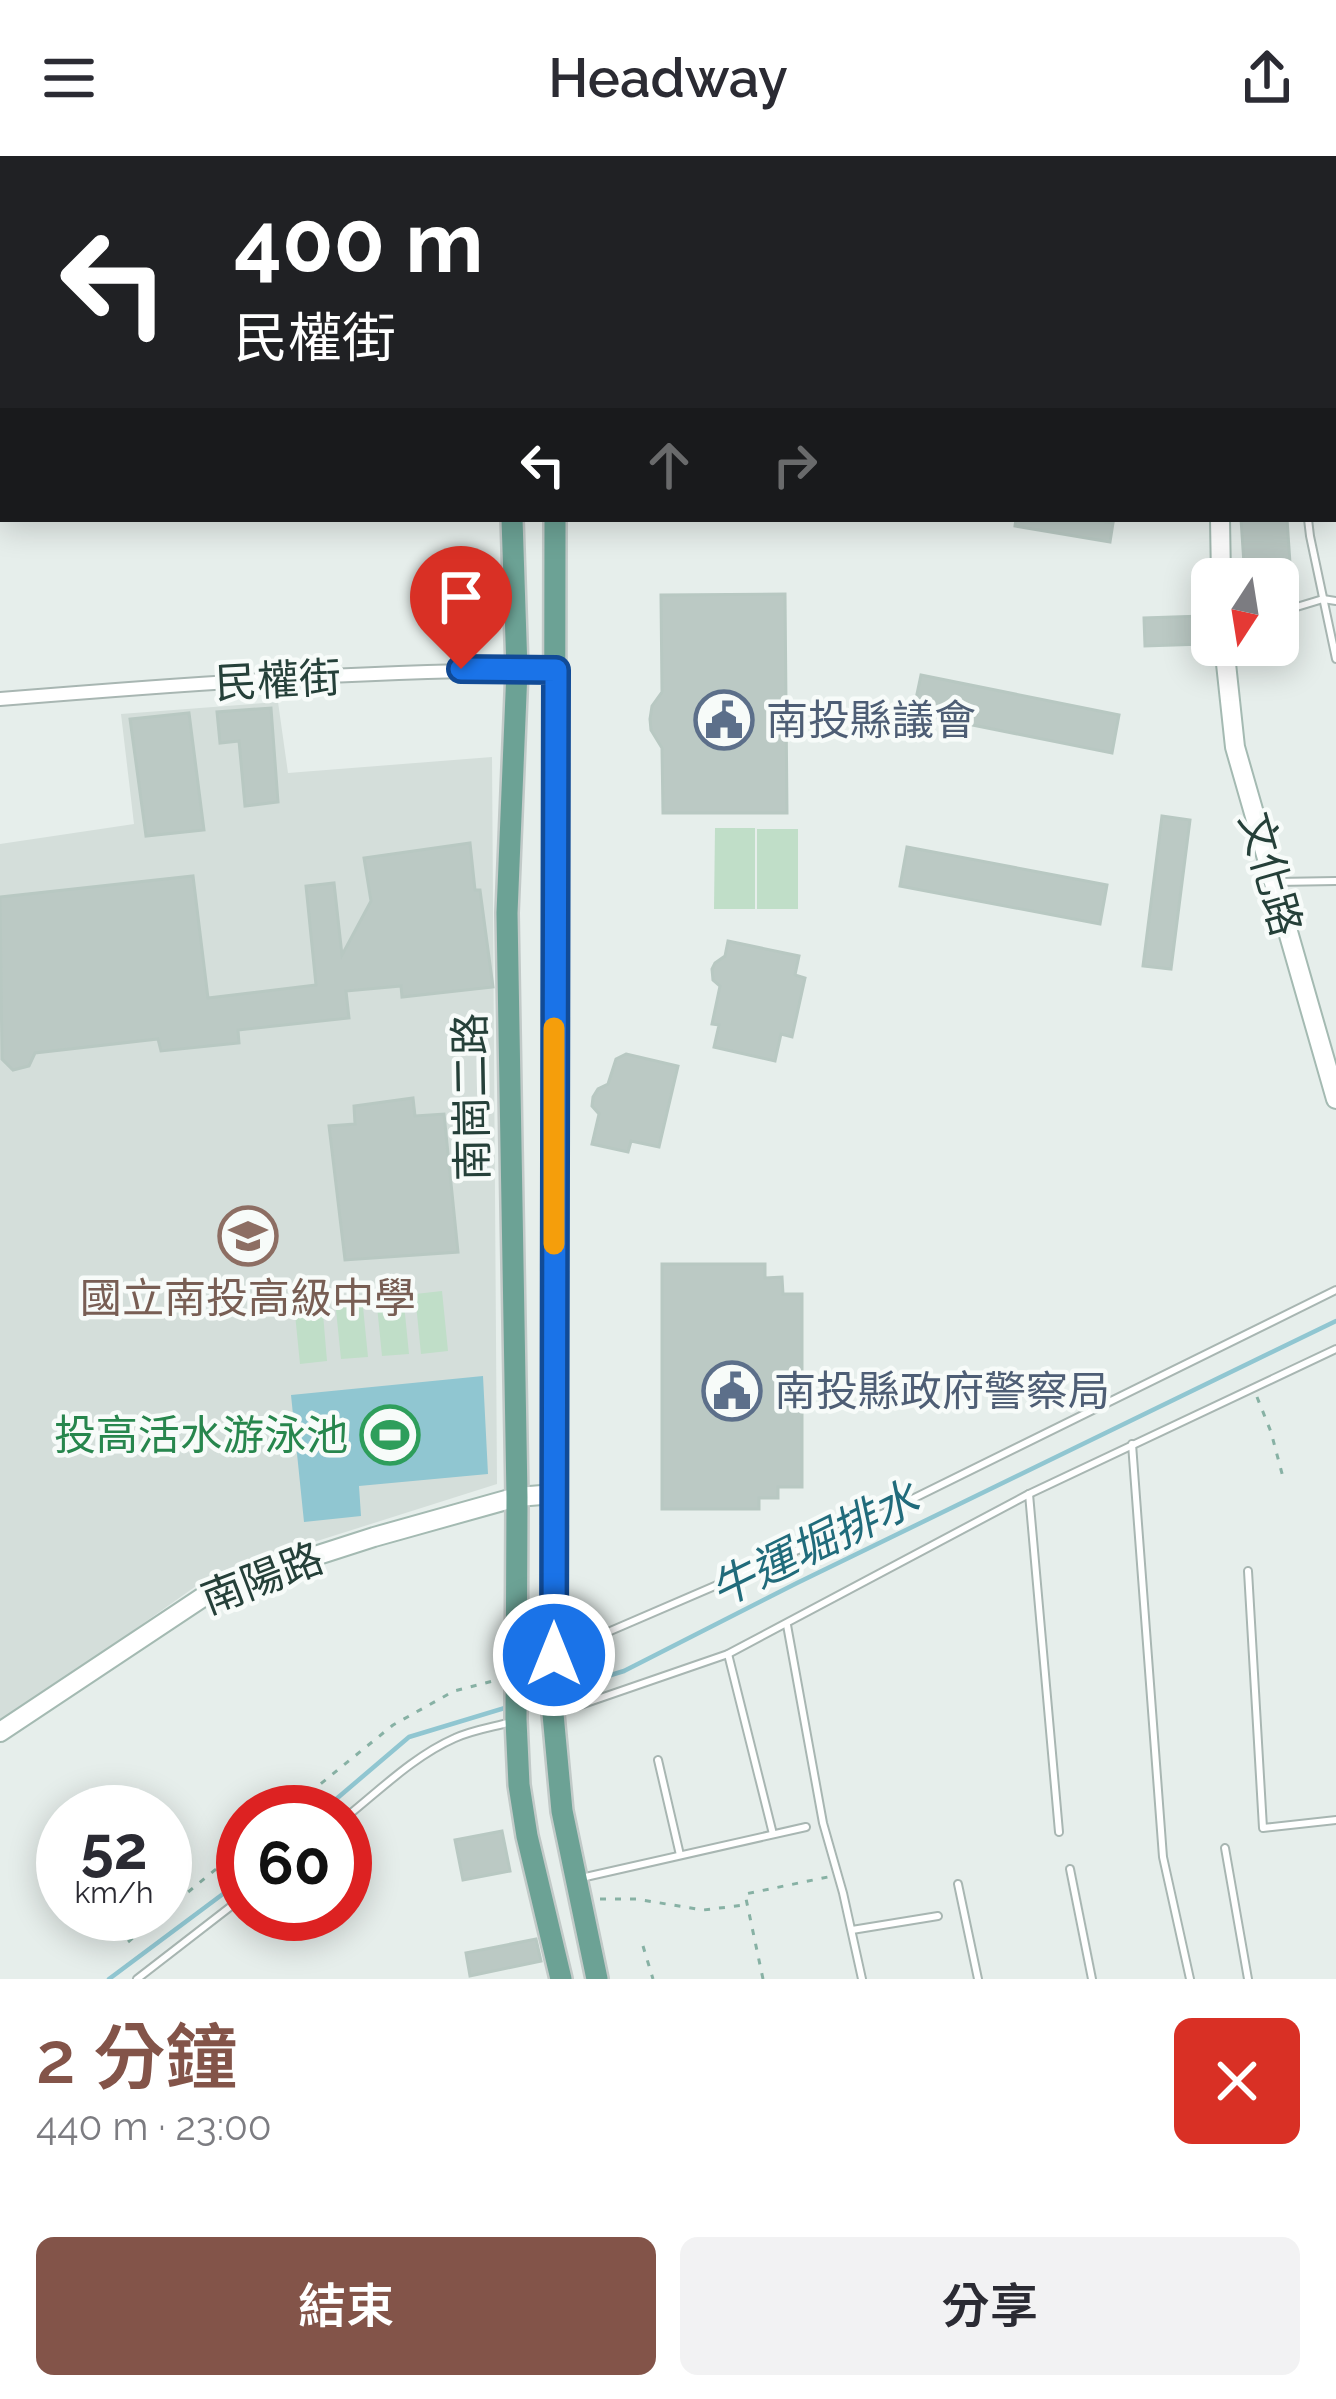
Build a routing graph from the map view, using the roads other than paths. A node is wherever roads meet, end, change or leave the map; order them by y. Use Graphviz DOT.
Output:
graph roads {
  1 [pos="512,522"];
  2 [pos="555,522"];
  3 [pos="1220,522"];
  4 [pos="1310,522"];
  5 [pos="1221,558"];
  6 [pos="1323,599"];
  7 [pos="1336,601"];
  8 [pos="1299,606"];
  9 [pos="1336,659"];
  10 [pos="1226,666"];
  11 [pos="518,670"];
  12 [pos="556,670"];
  13 [pos="0,699"];
  14 [pos="1336,881"];
  15 [pos="1274,882"];
  16 [pos="1331,1067"];
  17 [pos="1336,1099"];
  18 [pos="1336,1290"];
  19 [pos="1336,1349"];
  20 [pos="1132,1444"];
  21 [pos="555,1494"];
  22 [pos="1029,1494"];
  23 [pos="517,1497"];
  24 [pos="1248,1571"];
  25 [pos="786,1623"];
  26 [pos="728,1654"];
  27 [pos="554,1655"];
  28 [pos="553,1714"];
  29 [pos="516,1720"];
  30 [pos="0,1732"];
  31 [pos="658,1760"];
  32 [pos="372,1796"];
  33 [pos="1336,1820"];
  34 [pos="806,1827"];
  35 [pos="1059,1832"];
  36 [pos="773,1834"];
  37 [pos="1225,1849"];
  38 [pos="680,1856"];
  39 [pos="1070,1869"];
  40 [pos="578,1878"];
  41 [pos="958,1884"];
  42 [pos="938,1916"];
  43 [pos="216,1918"];
  44 [pos="851,1930"];
  45 [pos="137,1979"];
  46 [pos="561,1979"];
  47 [pos="597,1979"];
  48 [pos="862,1979"];
  49 [pos="978,1979"];
  50 [pos="1092,1979"];
  51 [pos="1190,1979"];
  52 [pos="1248,1979"];
  1 -- 11 [label="main road, 南崗二路"];
  2 -- 12 [label="main road, 南崗二路"];
  3 -- 5 [label="street"];
  4 -- 6 [label="lane"];
  6 -- 7 [label="lane"];
  6 -- 8 [label="lane"];
  6 -- 9 [label="lane"];
  10 -- 15 [label="street, 文化路"];
  11 -- 12 [label="street, 民權街"];
  11 -- 13 [label="street, 民權街"];
  11 -- 23 [label="main road, 南崗二路"];
  12 -- 21 [label="main road, 南崗二路"];
  14 -- 15 [label="lane"];
  15 -- 16 [label="street, 文化路"];
  16 -- 17 [label="street, 文化路"];
  18 -- 27 [label="lane"];
  19 -- 20 [label="lane"];
  20 -- 22 [label="lane"];
  20 -- 51 [label="lane"];
  21 -- 23 [label="street, 南陽路"];
  21 -- 27 [label="main road, 南崗二路"];
  22 -- 25 [label="lane"];
  22 -- 35 [label="lane"];
  23 -- 29 [label="main road, 南崗二路"];
  23 -- 30 [label="street, 南陽路"];
  24 -- 33 [label="lane"];
  25 -- 26 [label="lane"];
  25 -- 44 [label="lane"];
  26 -- 28 [label="lane"];
  26 -- 36 [label="lane"];
  27 -- 28 [label="main road, 南崗二路"];
  28 -- 40 [label="main road"];
  29 -- 32 [label="lane"];
  29 -- 46 [label="main road"];
  31 -- 38 [label="lane"];
  34 -- 36 [label="lane"];
  36 -- 38 [label="lane"];
  37 -- 52 [label="lane"];
  38 -- 40 [label="lane"];
  39 -- 50 [label="lane"];
  40 -- 47 [label="main road"];
  41 -- 49 [label="lane"];
  42 -- 44 [label="lane"];
  43 -- 45 [label="lane"];
  44 -- 48 [label="lane"];
}
